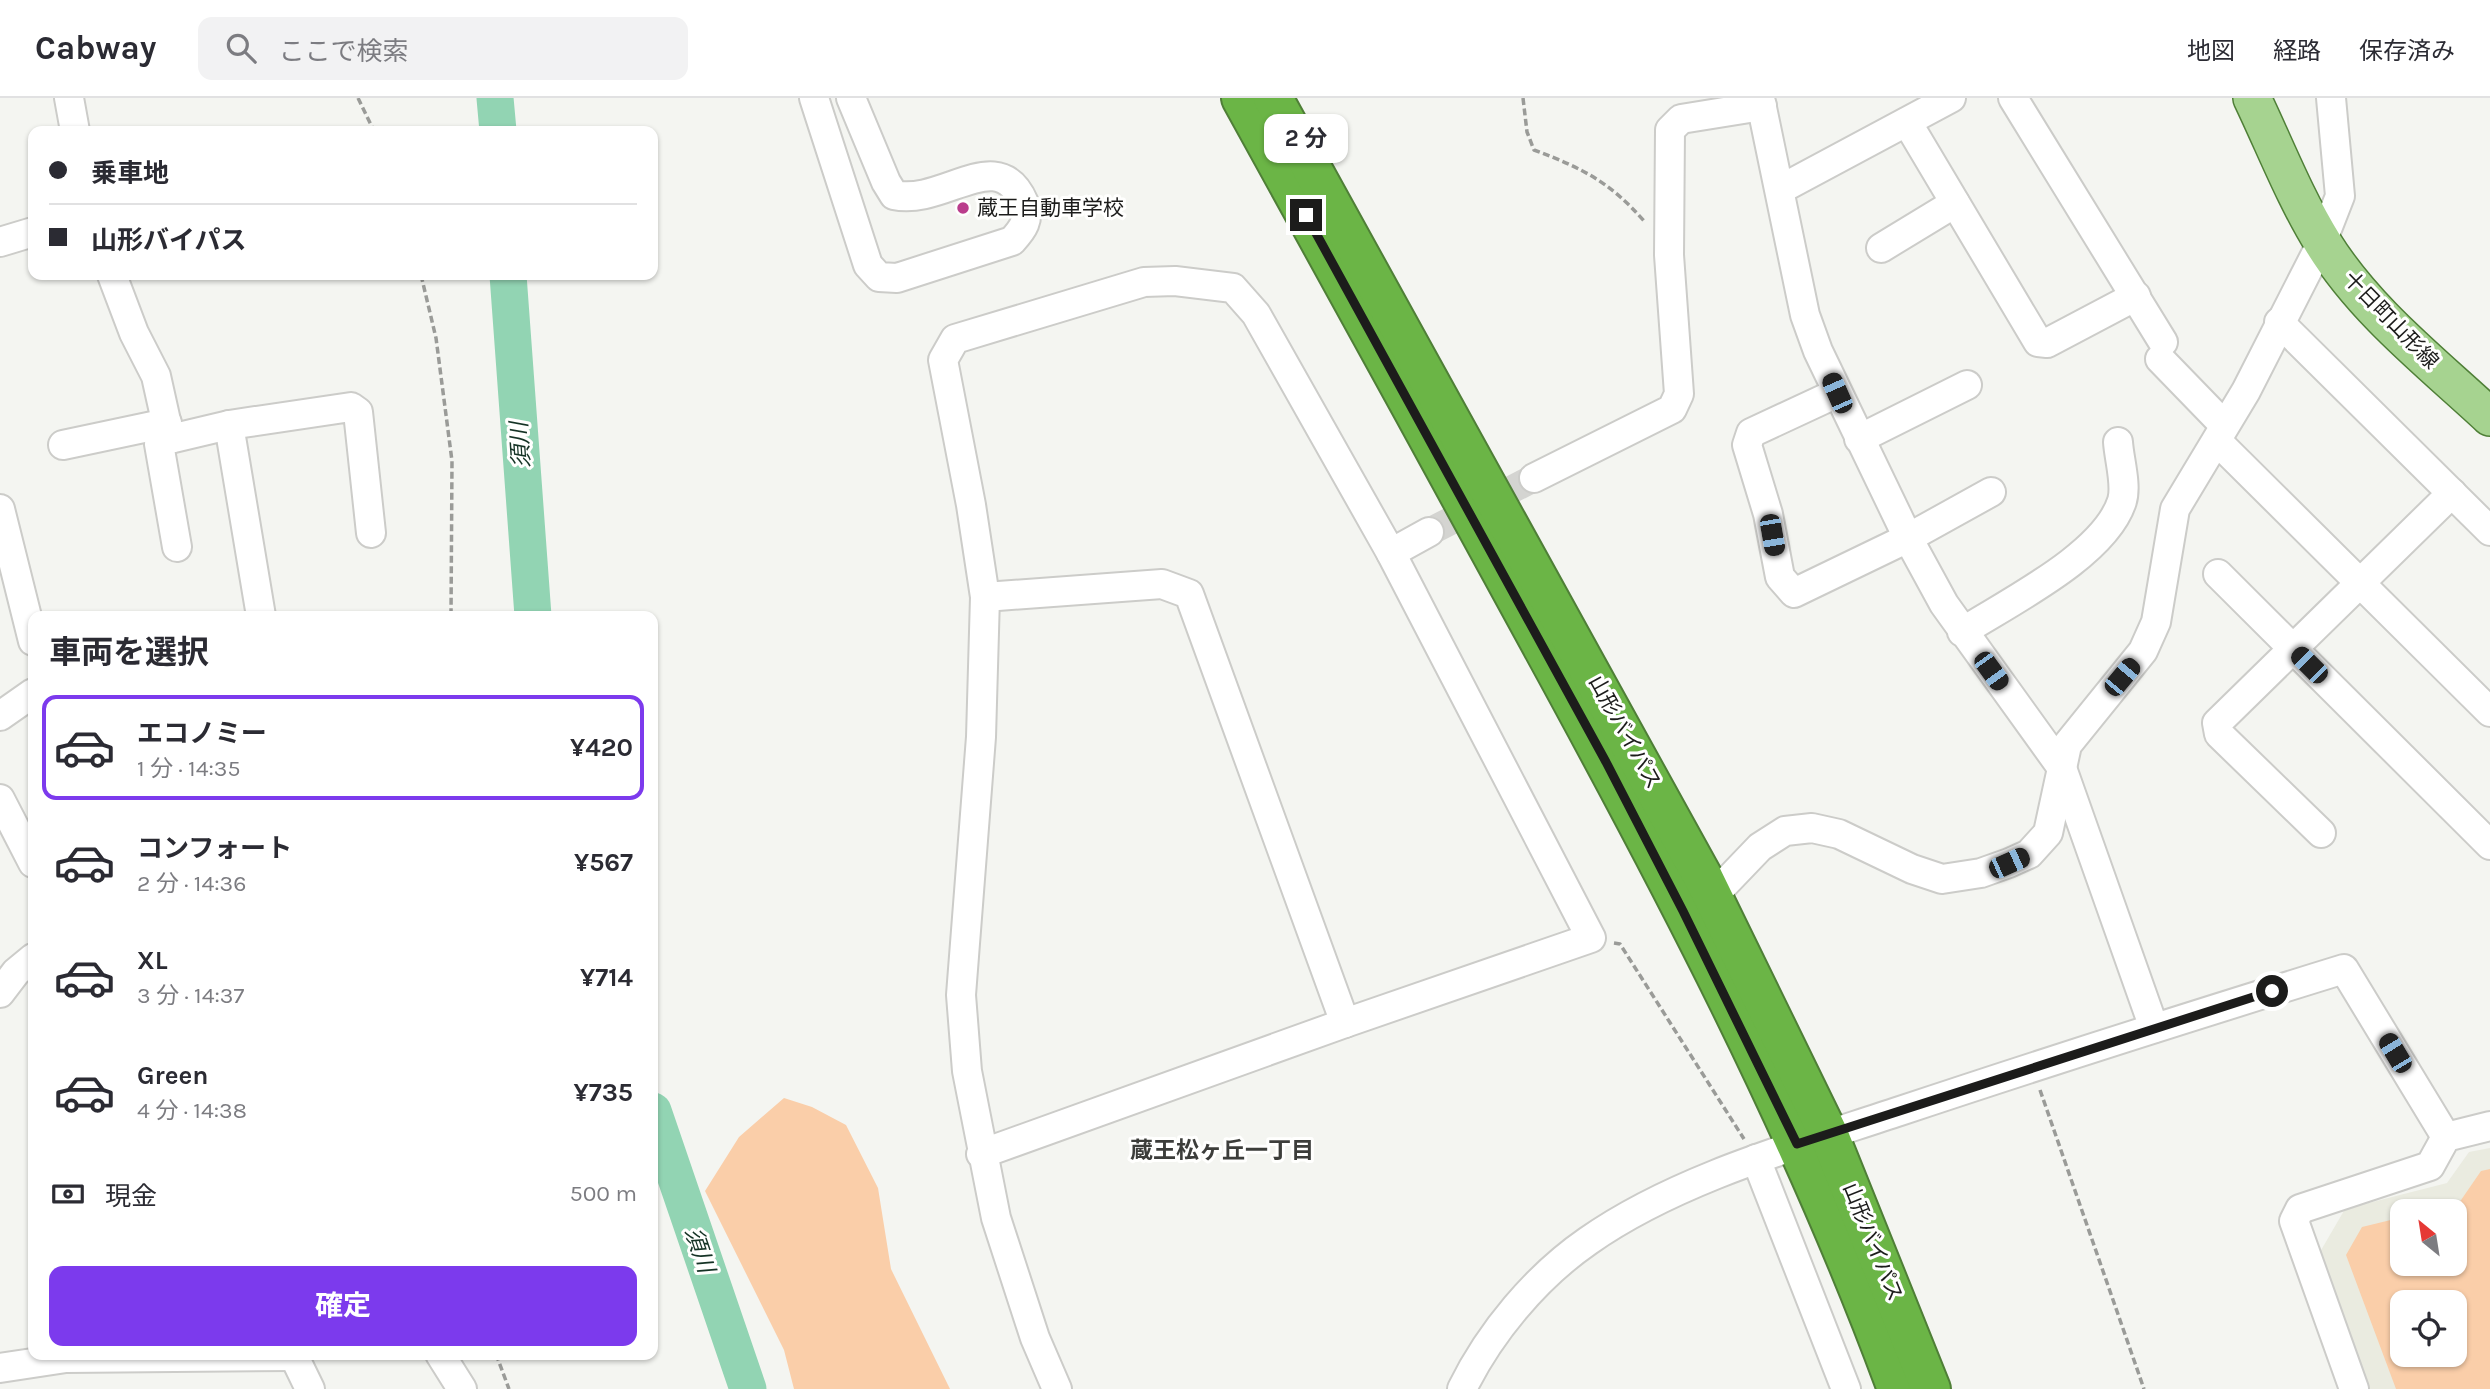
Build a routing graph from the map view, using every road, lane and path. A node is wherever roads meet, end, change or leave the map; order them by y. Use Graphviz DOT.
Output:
graph roads {
  1 [pos="69,98"];
  2 [pos="358,98"];
  3 [pos="814,98"];
  4 [pos="851,98"];
  5 [pos="1241,98"];
  6 [pos="1273,98"];
  7 [pos="1523,98"];
  8 [pos="1951,98"];
  9 [pos="2013,98"];
  10 [pos="2252,98"];
  11 [pos="2331,98"];
  12 [pos="1761,102"];
  13 [pos="1907,122"];
  14 [pos="74,126"];
  15 [pos="372,126"];
  16 [pos="1780,189"];
  17 [pos="1955,203"];
  18 [pos="28,234"];
  19 [pos="0,242"];
  20 [pos="2322,242"];
  21 [pos="1881,248"];
  22 [pos="1669,255"];
  23 [pos="114,280"];
  24 [pos="422,280"];
  25 [pos="2136,296"];
  26 [pos="2279,322"];
  27 [pos="1967,385"];
  28 [pos="1837,393"];
  29 [pos="2490,417"];
  30 [pos="229,425"];
  31 [pos="169,431"];
  32 [pos="2221,433"];
  33 [pos="1859,439"];
  34 [pos="2118,442"];
  35 [pos="62,445"];
  36 [pos="1534,478"];
  37 [pos="1991,492"];
  38 [pos="2452,493"];
  39 [pos="0,509"];
  40 [pos="2490,531"];
  41 [pos="1429,532"];
  42 [pos="371,533"];
  43 [pos="1908,538"];
  44 [pos="177,547"];
  45 [pos="6,550"];
  46 [pos="1391,553"];
  47 [pos="2218,574"];
  48 [pos="2359,582"];
  49 [pos="985,597"];
  50 [pos="260,611"];
  51 [pos="451,611"];
  52 [pos="28,624"];
  53 [pos="1962,632"];
  54 [pos="2291,647"];
  55 [pos="28,697"];
  56 [pos="2490,712"];
  57 [pos="0,716"];
  58 [pos="2062,768"];
  59 [pos="0,799"];
  60 [pos="2321,832"];
  61 [pos="2490,845"];
  62 [pos="28,853"];
  63 [pos="1713,896"];
  64 [pos="1591,938"];
  65 [pos="28,962"];
  66 [pos="0,993"];
  67 [pos="1345,1023"];
  68 [pos="2154,1028"];
  69 [pos="2032,1068"];
  70 [pos="2490,1126"];
  71 [pos="2446,1138"];
  72 [pos="1813,1140"];
  73 [pos="981,1154"];
  74 [pos="1756,1160"];
  75 [pos="53,1360"];
  76 [pos="296,1360"];
  77 [pos="444,1360"];
  78 [pos="498,1360"];
  79 [pos="0,1368"];
  80 [pos="310,1389"];
  81 [pos="462,1389"];
  82 [pos="509,1389"];
  83 [pos="1057,1389"];
  84 [pos="1462,1389"];
  85 [pos="1846,1389"];
  86 [pos="1897,1389"];
  87 [pos="1931,1389"];
  88 [pos="2144,1389"];
  89 [pos="2354,1389"];
  1 -- 14 [label="street"];
  2 -- 15 [label="path"];
  3 -- 4 [label="street"];
  5 -- 72 [label="highway, 山形バイパス"];
  6 -- 63 [label="highway, 山形バイパス"];
  7 -- 22 [label="path"];
  8 -- 13 [label="street"];
  9 -- 25 [label="street"];
  10 -- 20 [label="main road, 十日町山形線"];
  11 -- 20 [label="street"];
  12 -- 16 [label="street"];
  12 -- 22 [label="street"];
  13 -- 16 [label="street"];
  13 -- 17 [label="street"];
  16 -- 28 [label="street"];
  17 -- 21 [label="street"];
  17 -- 25 [label="street"];
  18 -- 19 [label="street"];
  20 -- 26 [label="street"];
  20 -- 29 [label="main road, 十日町山形線"];
  22 -- 36 [label="street"];
  23 -- 31 [label="street"];
  24 -- 51 [label="path"];
  25 -- 32 [label="street"];
  26 -- 32 [label="street"];
  26 -- 38 [label="street"];
  27 -- 33 [label="street"];
  28 -- 33 [label="street"];
  28 -- 43 [label="street"];
  30 -- 31 [label="street"];
  30 -- 42 [label="street"];
  30 -- 50 [label="street"];
  31 -- 35 [label="street"];
  31 -- 44 [label="street"];
  32 -- 48 [label="street"];
  32 -- 58 [label="street"];
  33 -- 43 [label="street"];
  34 -- 53 [label="street"];
  37 -- 43 [label="street"];
  38 -- 40 [label="street"];
  38 -- 48 [label="street"];
  39 -- 45 [label="street"];
  41 -- 46 [label="street"];
  43 -- 53 [label="street"];
  45 -- 52 [label="street"];
  46 -- 49 [label="street"];
  46 -- 64 [label="street"];
  47 -- 54 [label="street"];
  48 -- 54 [label="street"];
  48 -- 56 [label="street"];
  49 -- 67 [label="street"];
  49 -- 73 [label="street"];
  53 -- 58 [label="street"];
  54 -- 60 [label="street"];
  54 -- 61 [label="street"];
  55 -- 57 [label="street"];
  58 -- 63 [label="street"];
  58 -- 68 [label="street"];
  59 -- 62 [label="street"];
  63 -- 72 [label="highway, 山形バイパス"];
  64 -- 67 [label="street"];
  64 -- 74 [label="path"];
  65 -- 66 [label="street"];
  67 -- 73 [label="street"];
  68 -- 69 [label="street"];
  68 -- 71 [label="street"];
  69 -- 72 [label="street"];
  69 -- 88 [label="path"];
  70 -- 71 [label="street"];
  71 -- 89 [label="street"];
  72 -- 74 [label="street"];
  72 -- 86 [label="highway, 山形バイパス"];
  72 -- 87 [label="highway, 山形バイパス"];
  73 -- 83 [label="street"];
  74 -- 84 [label="street"];
  74 -- 85 [label="street"];
  75 -- 79 [label="street"];
  76 -- 80 [label="street"];
  77 -- 81 [label="street"];
  78 -- 82 [label="path"];
}
